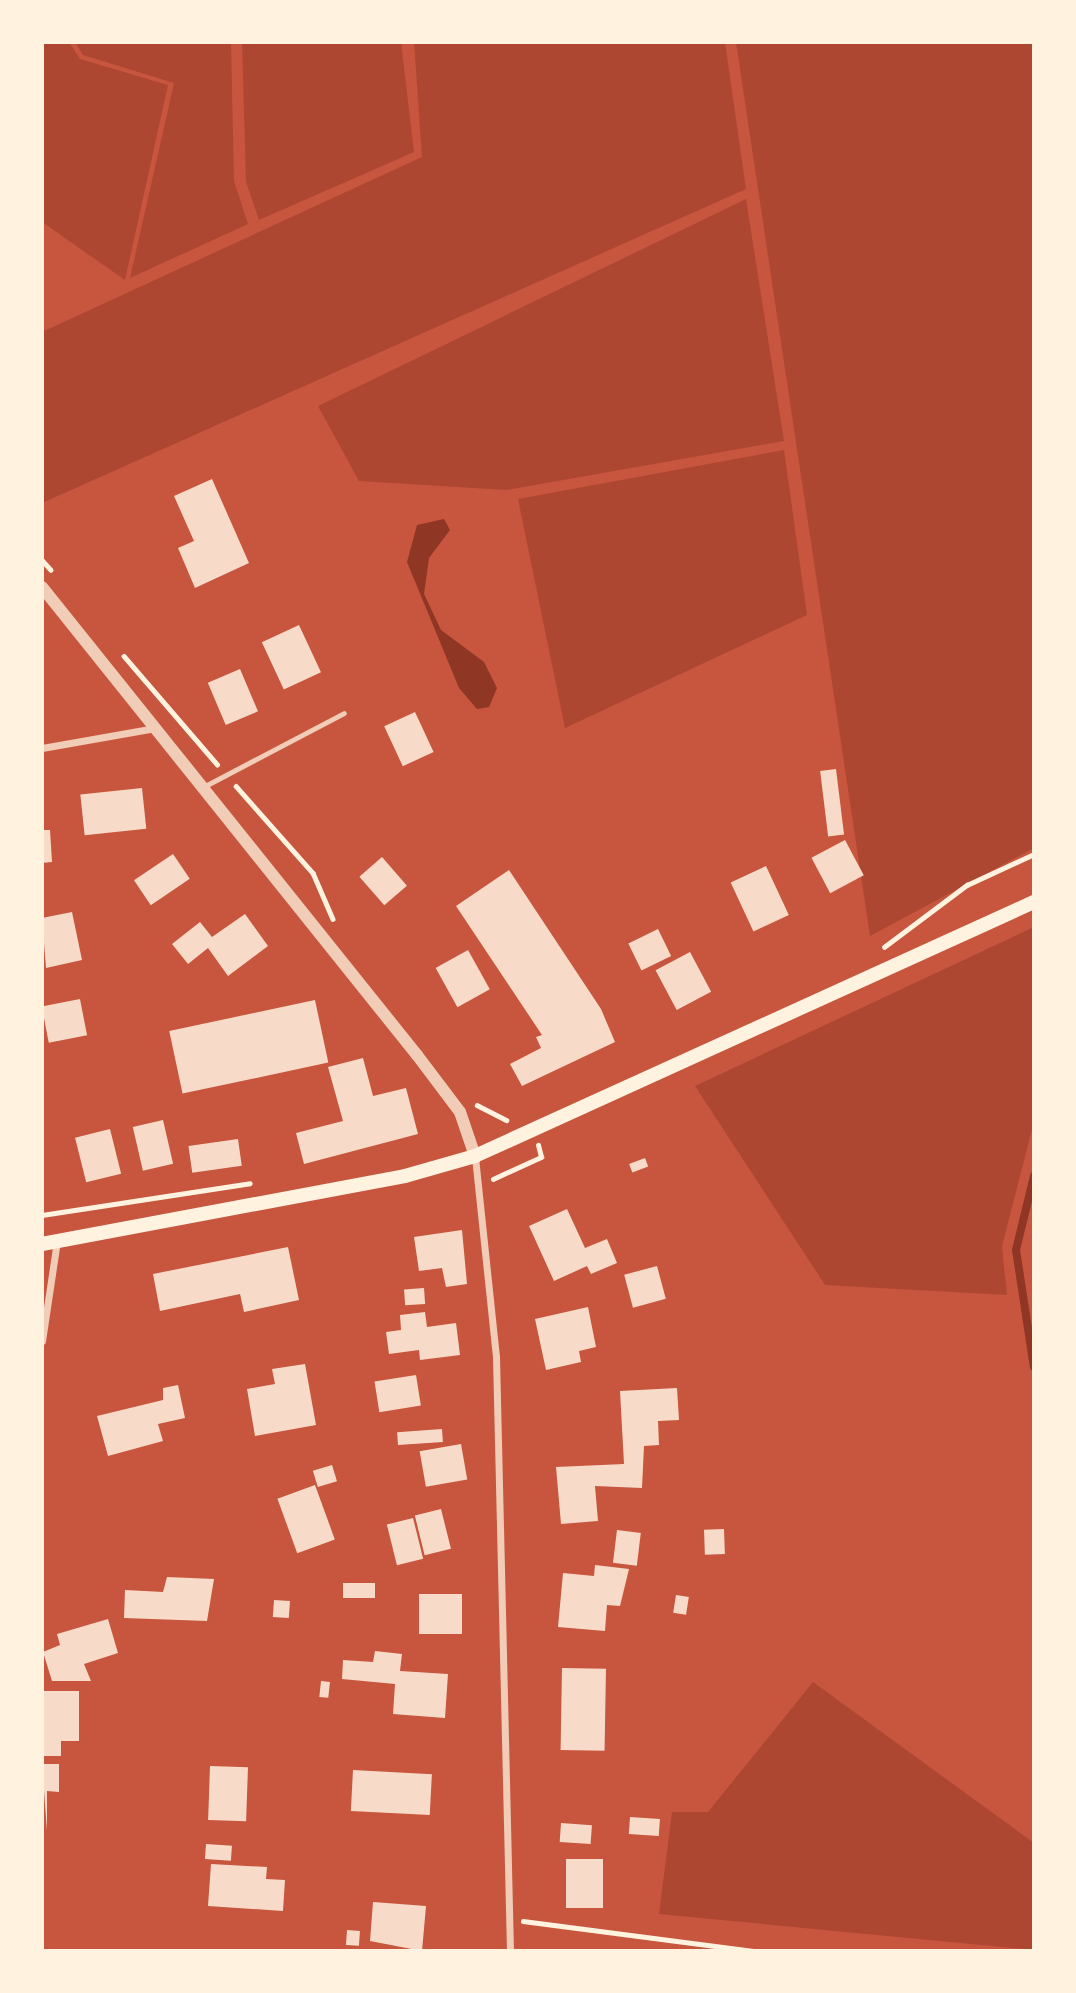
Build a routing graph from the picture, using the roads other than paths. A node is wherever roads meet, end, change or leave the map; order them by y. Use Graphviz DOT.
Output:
graph roads {
  1 [pos="42,587"];
  2 [pos="344,713"];
  3 [pos="155,728"];
  4 [pos="42,748"];
  5 [pos="203,787"];
  6 [pos="1034,902"];
  7 [pos="475,1156"];
  8 [pos="57,1241"];
  9 [pos="42,1244"];
  10 [pos="42,1341"];
  11 [pos="510,1951"];
  1 -- 3 [label="street"];
  2 -- 5 [label="lane"];
  3 -- 4 [label="street"];
  3 -- 5 [label="street"];
  5 -- 7 [label="street"];
  6 -- 7 [label="main road"];
  7 -- 8 [label="main road"];
  7 -- 11 [label="street"];
  8 -- 9 [label="main road"];
  8 -- 10 [label="street"];
}
